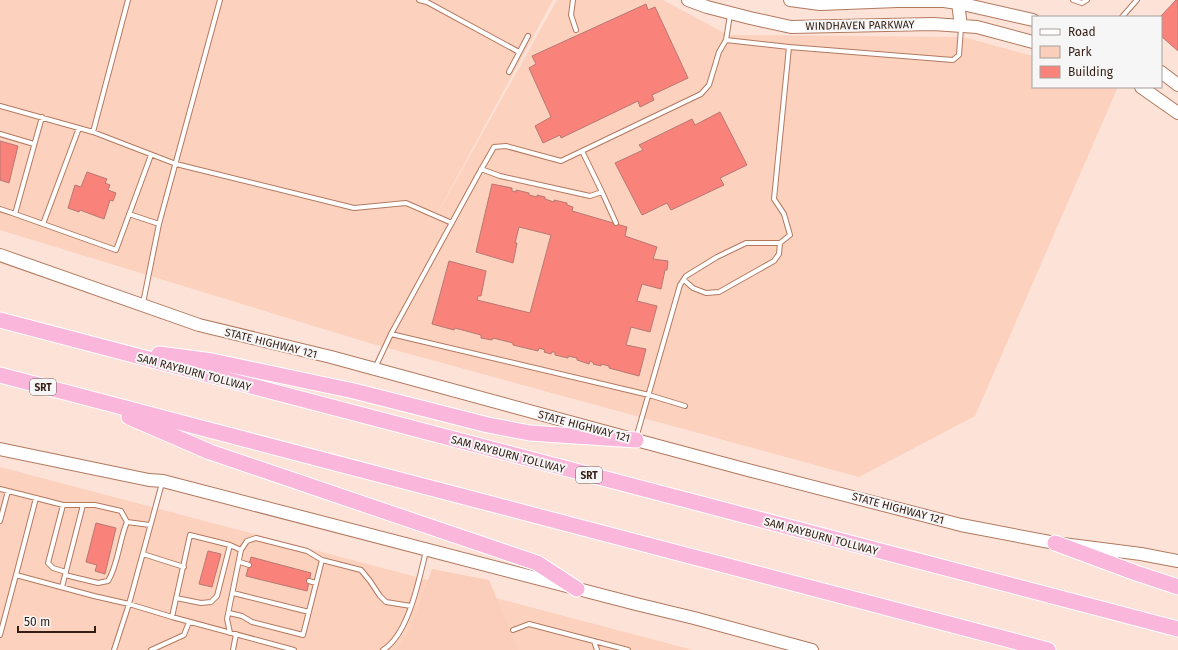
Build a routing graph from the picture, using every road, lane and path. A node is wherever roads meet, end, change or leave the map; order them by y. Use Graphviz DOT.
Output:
graph roads {
  1 [pos="128,0"];
  2 [pos="220,0"];
  3 [pos="419,0"];
  4 [pos="573,0"];
  5 [pos="688,0"];
  6 [pos="790,0"];
  7 [pos="1073,0"];
  8 [pos="1087,0"];
  9 [pos="1137,0"];
  10 [pos="958,3"];
  11 [pos="731,13"];
  12 [pos="1123,16"];
  13 [pos="1032,20"];
  14 [pos="961,26"];
  15 [pos="576,30"];
  16 [pos="528,36"];
  17 [pos="726,40"];
  18 [pos="1032,42"];
  19 [pos="789,47"];
  20 [pos="519,52"];
  21 [pos="509,72"];
  22 [pos="1162,73"];
  23 [pos="1178,85"];
  24 [pos="1142,88"];
  25 [pos="0,106"];
  26 [pos="1178,113"];
  27 [pos="42,117"];
  28 [pos="80,128"];
  29 [pos="93,132"];
  30 [pos="0,134"];
  31 [pos="34,144"];
  32 [pos="582,151"];
  33 [pos="151,155"];
  34 [pos="176,164"];
  35 [pos="482,169"];
  36 [pos="602,192"];
  37 [pos="0,208"];
  38 [pos="15,214"];
  39 [pos="129,214"];
  40 [pos="452,223"];
  41 [pos="616,223"];
  42 [pos="43,224"];
  43 [pos="159,224"];
  44 [pos="780,243"];
  45 [pos="0,255"];
  46 [pos="684,280"];
  47 [pos="143,306"];
  48 [pos="0,320"];
  49 [pos="391,334"];
  50 [pos="89,344"];
  51 [pos="375,369"];
  52 [pos="0,375"];
  53 [pos="649,395"];
  54 [pos="86,398"];
  55 [pos="685,406"];
  56 [pos="636,440"];
  57 [pos="0,449"];
  58 [pos="163,481"];
  59 [pos="0,489"];
  60 [pos="8,491"];
  61 [pos="36,498"];
  62 [pos="63,505"];
  63 [pos="83,505"];
  64 [pos="0,521"];
  65 [pos="127,522"];
  66 [pos="150,525"];
  67 [pos="1054,543"];
  68 [pos="230,545"];
  69 [pos="427,549"];
  70 [pos="241,550"];
  71 [pos="143,554"];
  72 [pos="322,560"];
  73 [pos="1178,561"];
  74 [pos="240,562"];
  75 [pos="249,565"];
  76 [pos="184,567"];
  77 [pos="66,574"];
  78 [pos="16,575"];
  79 [pos="309,581"];
  80 [pos="316,583"];
  81 [pos="62,587"];
  82 [pos="1178,587"];
  83 [pos="577,589"];
  84 [pos="233,593"];
  85 [pos="176,598"];
  86 [pos="129,604"];
  87 [pos="411,606"];
  88 [pos="309,612"];
  89 [pos="229,613"];
  90 [pos="172,617"];
  91 [pos="189,622"];
  92 [pos="1178,629"];
  93 [pos="513,630"];
  94 [pos="230,633"];
  95 [pos="236,634"];
  96 [pos="0,635"];
  97 [pos="594,641"];
  98 [pos="115,649"];
  99 [pos="121,650"];
  100 [pos="151,650"];
  101 [pos="232,650"];
  102 [pos="294,650"];
  103 [pos="383,650"];
  104 [pos="597,650"];
  105 [pos="628,650"];
  106 [pos="812,650"];
  107 [pos="1048,650"];
  1 -- 29 [label="lane"];
  2 -- 34 [label="lane"];
  3 -- 20 [label="lane"];
  4 -- 15 [label="lane"];
  5 -- 11 [label="main road, WINDHAVEN PARKWAY"];
  6 -- 10 [label="main road, WINDHAVEN PARKWAY"];
  7 -- 8 [label="lane"];
  9 -- 12 [label="lane"];
  10 -- 13 [label="main road, WINDHAVEN PARKWAY"];
  10 -- 14 [label="main road"];
  11 -- 14 [label="main road, WINDHAVEN PARKWAY"];
  11 -- 17 [label="lane"];
  14 -- 18 [label="main road, WINDHAVEN PARKWAY"];
  14 -- 19 [label="lane"];
  16 -- 20 [label="lane"];
  17 -- 19 [label="lane"];
  17 -- 32 [label="lane"];
  19 -- 44 [label="lane"];
  20 -- 21 [label="lane"];
  22 -- 23 [label="main road"];
  24 -- 26 [label="main road"];
  25 -- 27 [label="lane"];
  27 -- 28 [label="lane"];
  27 -- 31 [label="lane"];
  28 -- 29 [label="lane"];
  28 -- 42 [label="lane"];
  29 -- 33 [label="lane"];
  30 -- 31 [label="lane"];
  31 -- 38 [label="lane"];
  32 -- 35 [label="lane"];
  32 -- 36 [label="lane"];
  33 -- 34 [label="lane"];
  33 -- 39 [label="lane"];
  34 -- 40 [label="lane"];
  34 -- 43 [label="lane"];
  35 -- 36 [label="lane"];
  35 -- 40 [label="lane"];
  36 -- 41 [label="lane"];
  37 -- 38 [label="lane"];
  38 -- 42 [label="lane"];
  39 -- 42 [label="lane"];
  39 -- 43 [label="lane"];
  40 -- 49 [label="lane"];
  43 -- 47 [label="lane"];
  44 -- 46 [label="lane"];
  44 -- 46 [label="lane"];
  45 -- 47 [label="main road, STATE HIGHWAY 121"];
  46 -- 53 [label="lane"];
  47 -- 51 [label="main road, STATE HIGHWAY 121"];
  48 -- 50 [label="highway, SAM RAYBURN TOLLWAY / SRT"];
  49 -- 51 [label="lane"];
  49 -- 53 [label="lane"];
  50 -- 56 [label="highway"];
  50 -- 92 [label="highway, SAM RAYBURN TOLLWAY / SRT"];
  51 -- 56 [label="main road, STATE HIGHWAY 121"];
  52 -- 54 [label="highway, SRT"];
  53 -- 55 [label="lane"];
  53 -- 56 [label="lane"];
  54 -- 83 [label="highway"];
  54 -- 107 [label="highway, SRT"];
  56 -- 67 [label="main road, STATE HIGHWAY 121"];
  57 -- 58 [label="main road"];
  58 -- 66 [label="lane"];
  58 -- 69 [label="main road"];
  59 -- 60 [label="lane"];
  60 -- 61 [label="lane"];
  60 -- 64 [label="lane"];
  61 -- 62 [label="lane"];
  61 -- 78 [label="lane"];
  62 -- 63 [label="lane"];
  62 -- 77 [label="lane"];
  63 -- 65 [label="lane"];
  63 -- 77 [label="lane"];
  65 -- 66 [label="lane"];
  65 -- 77 [label="lane"];
  66 -- 71 [label="lane"];
  67 -- 73 [label="main road, STATE HIGHWAY 121"];
  67 -- 82 [label="highway"];
  68 -- 70 [label="lane"];
  68 -- 76 [label="lane"];
  68 -- 85 [label="lane"];
  69 -- 83 [label="main road"];
  69 -- 87 [label="lane"];
  70 -- 72 [label="lane"];
  70 -- 74 [label="lane"];
  71 -- 76 [label="lane"];
  71 -- 86 [label="lane"];
  72 -- 80 [label="lane"];
  72 -- 87 [label="lane"];
  74 -- 75 [label="lane"];
  74 -- 84 [label="lane"];
  76 -- 85 [label="lane"];
  77 -- 81 [label="lane"];
  78 -- 81 [label="lane"];
  78 -- 96 [label="lane"];
  79 -- 80 [label="lane"];
  80 -- 88 [label="lane"];
  81 -- 86 [label="lane"];
  83 -- 106 [label="main road"];
  84 -- 88 [label="lane"];
  84 -- 89 [label="lane"];
  85 -- 90 [label="lane"];
  86 -- 90 [label="lane"];
  86 -- 98 [label="lane"];
  87 -- 103 [label="lane"];
  88 -- 89 [label="lane"];
  89 -- 94 [label="lane"];
  90 -- 91 [label="lane"];
  91 -- 94 [label="lane"];
  91 -- 100 [label="lane"];
  93 -- 97 [label="lane"];
  94 -- 95 [label="lane"];
  95 -- 101 [label="lane"];
  95 -- 102 [label="lane"];
  97 -- 104 [label="lane"];
  97 -- 105 [label="lane"];
  98 -- 99 [label="lane"];
}
